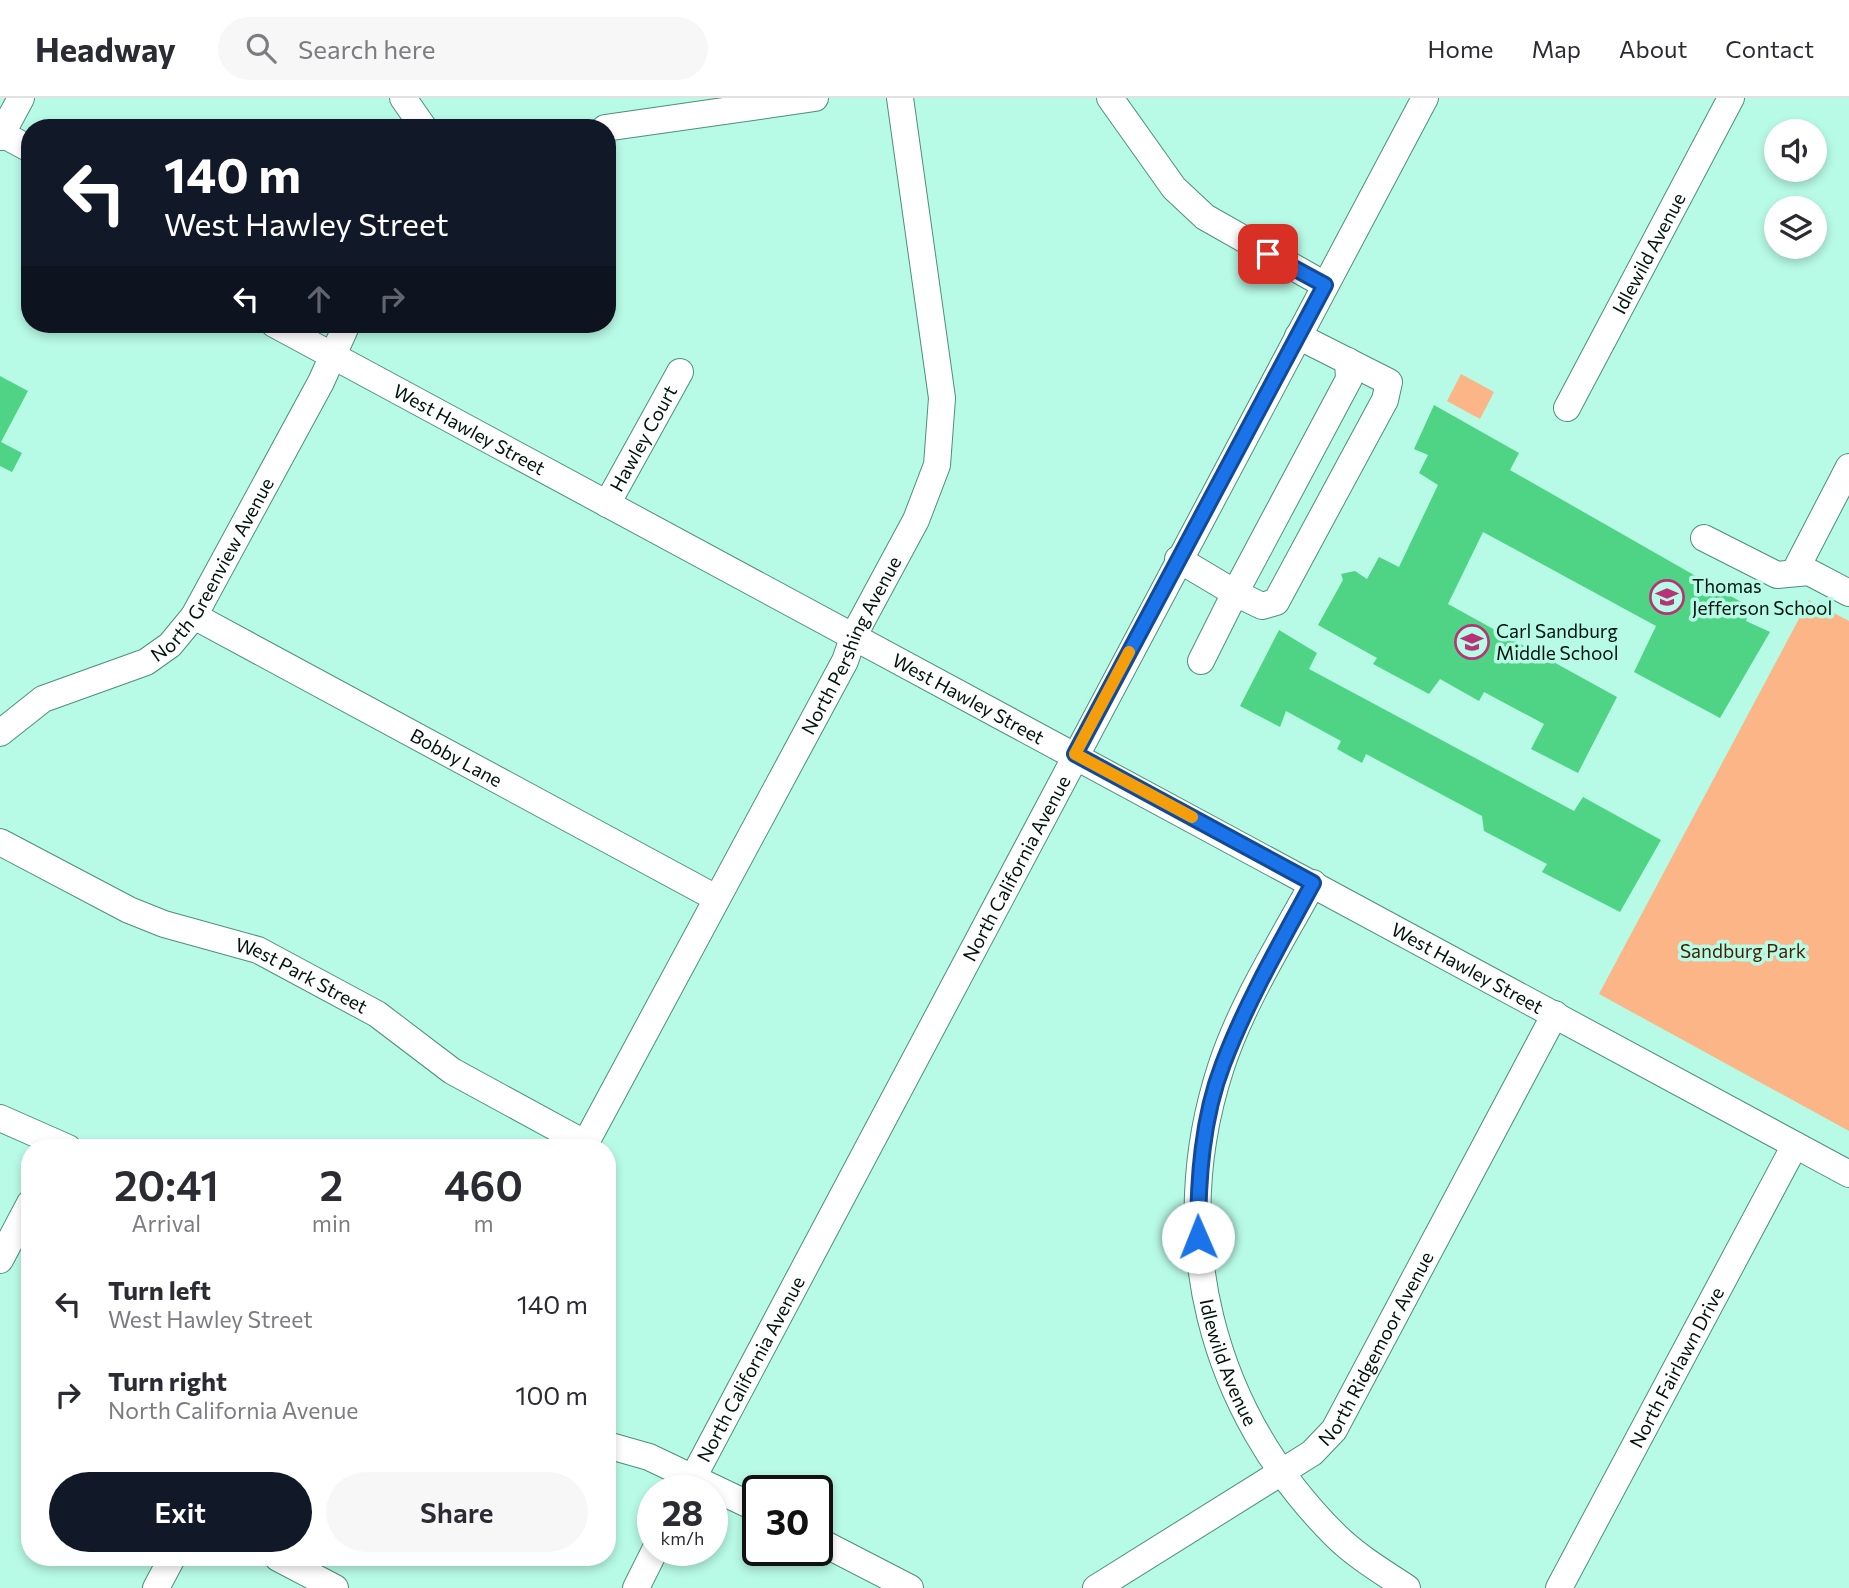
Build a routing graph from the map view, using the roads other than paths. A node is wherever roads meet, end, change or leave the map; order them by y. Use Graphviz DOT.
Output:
graph roads {
  1 [pos="21,98"];
  2 [pos="403,98"];
  3 [pos="815,98"];
  4 [pos="900,98"];
  5 [pos="1110,98"];
  6 [pos="1425,98"];
  7 [pos="1731,98"];
  8 [pos="418,119"];
  9 [pos="616,126"];
  10 [pos="0,135"];
  11 [pos="21,145"];
  12 [pos="1325,285"];
  13 [pos="291,333"];
  14 [pos="342,333"];
  15 [pos="1298,336"];
  16 [pos="331,355"];
  17 [pos="1348,361"];
  18 [pos="680,372"];
  19 [pos="1567,408"];
  20 [pos="1849,467"];
  21 [pos="607,504"];
  22 [pos="1704,538"];
  23 [pos="1178,559"];
  24 [pos="1794,573"];
  25 [pos="1235,593"];
  26 [pos="1849,593"];
  27 [pos="194,616"];
  28 [pos="853,635"];
  29 [pos="1200,661"];
  30 [pos="0,733"];
  31 [pos="1075,754"];
  32 [pos="0,842"];
  33 [pos="1313,883"];
  34 [pos="716,898"];
  35 [pos="1555,1014"];
  36 [pos="0,1118"];
  37 [pos="45,1139"];
  38 [pos="573,1139"];
  39 [pos="589,1139"];
  40 [pos="1795,1145"];
  41 [pos="1849,1174"];
  42 [pos="21,1220"];
  43 [pos="0,1260"];
  44 [pos="616,1448"];
  45 [pos="1281,1472"];
  46 [pos="676,1475"];
  47 [pos="695,1475"];
  48 [pos="833,1548"];
  49 [pos="168,1566"];
  50 [pos="293,1566"];
  51 [pos="647,1566"];
  52 [pos="156,1588"];
  53 [pos="335,1588"];
  54 [pos="636,1588"];
  55 [pos="910,1588"];
  56 [pos="1096,1588"];
  57 [pos="1408,1588"];
  58 [pos="1559,1588"];
  1 -- 10 [label="street"];
  2 -- 8 [label="street"];
  3 -- 9 [label="street"];
  4 -- 28 [label="street, North Pershing Avenue"];
  5 -- 12 [label="street"];
  6 -- 12 [label="street, North California Avenue"];
  7 -- 19 [label="street, Idlewild Avenue"];
  10 -- 11 [label="street"];
  12 -- 15 [label="street, North California Avenue"];
  13 -- 16 [label="street, West Hawley Street"];
  14 -- 16 [label="street, North Greenview Avenue"];
  15 -- 17 [label="street"];
  15 -- 23 [label="street, North California Avenue"];
  16 -- 21 [label="street, West Hawley Street"];
  16 -- 27 [label="street, North Greenview Avenue"];
  17 -- 25 [label="street"];
  17 -- 25 [label="street"];
  18 -- 21 [label="street, Hawley Court"];
  20 -- 24 [label="street"];
  21 -- 28 [label="street, West Hawley Street"];
  22 -- 24 [label="street"];
  23 -- 25 [label="street"];
  23 -- 31 [label="street, North California Avenue"];
  24 -- 26 [label="street"];
  25 -- 29 [label="street"];
  27 -- 30 [label="street, North Greenview Avenue"];
  27 -- 34 [label="street, Bobby Lane"];
  28 -- 31 [label="street, West Hawley Street"];
  28 -- 34 [label="street, North Pershing Avenue"];
  31 -- 33 [label="street, West Hawley Street"];
  31 -- 47 [label="street, North California Avenue"];
  32 -- 38 [label="street, West Park Street"];
  33 -- 35 [label="street, West Hawley Street"];
  33 -- 45 [label="street, Idlewild Avenue"];
  34 -- 39 [label="street, North Pershing Avenue"];
  35 -- 40 [label="street, West Hawley Street"];
  35 -- 45 [label="street, North Ridgemoor Avenue"];
  36 -- 37 [label="street"];
  40 -- 41 [label="street, West Hawley Street"];
  40 -- 58 [label="street, North Fairlawn Drive"];
  42 -- 43 [label="street"];
  44 -- 46 [label="street"];
  45 -- 56 [label="street, North Ridgemoor Avenue"];
  45 -- 57 [label="street, Idlewild Avenue"];
  48 -- 55 [label="street"];
  49 -- 52 [label="street"];
  50 -- 53 [label="street"];
  51 -- 54 [label="street"];
}
